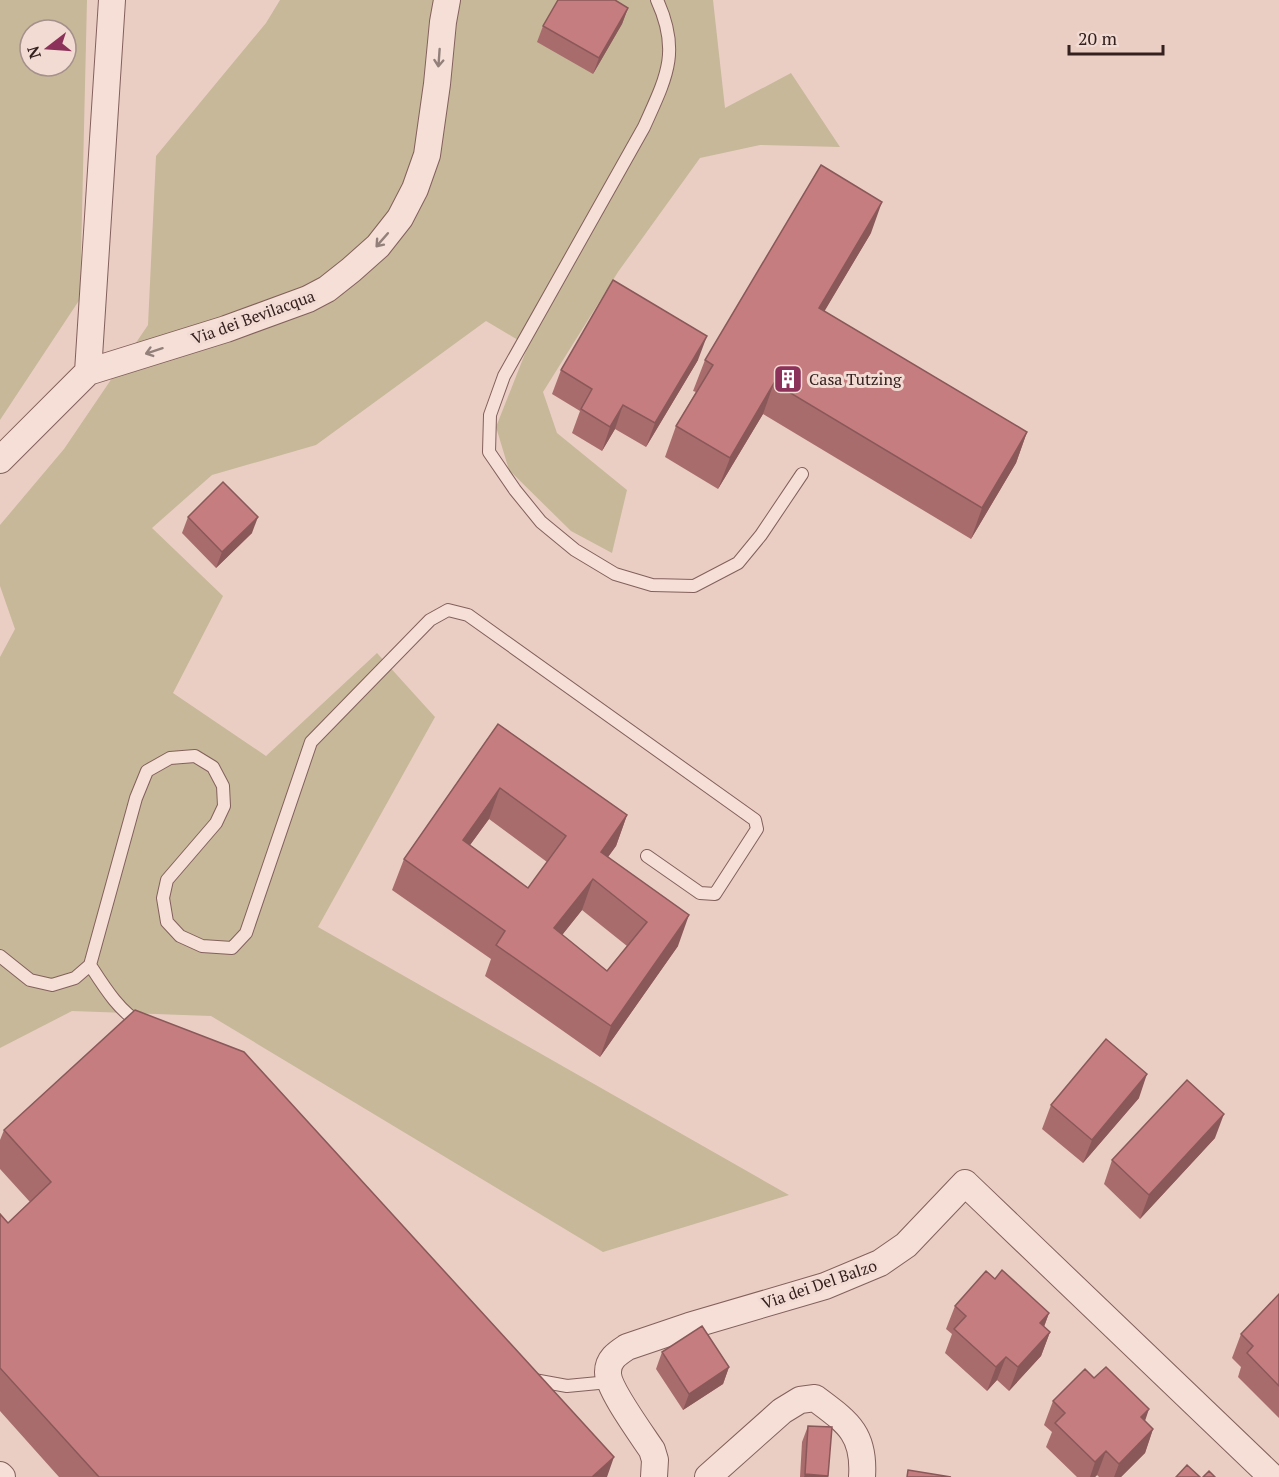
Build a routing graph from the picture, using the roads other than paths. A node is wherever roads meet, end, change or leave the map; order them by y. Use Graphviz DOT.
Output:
graph roads {
  1 [pos="112,0"];
  2 [pos="447,0"];
  3 [pos="657,0"];
  4 [pos="88,372"];
  5 [pos="0,460"];
  6 [pos="802,474"];
  7 [pos="647,856"];
  8 [pos="0,956"];
  9 [pos="90,965"];
  10 [pos="152,1028"];
  11 [pos="526,1372"];
  12 [pos="609,1382"];
  13 [pos="654,1477"];
  14 [pos="708,1477"];
  15 [pos="862,1477"];
  16 [pos="1272,1477"];
  1 -- 4 [label="street"];
  2 -- 4 [label="street, Via dei Bevilacqua, one-way"];
  3 -- 6 [label="lane"];
  4 -- 5 [label="street, Via dei Bevilacqua"];
  7 -- 9 [label="lane"];
  8 -- 9 [label="lane"];
  9 -- 10 [label="lane"];
  11 -- 12 [label="lane"];
  12 -- 13 [label="street"];
  12 -- 16 [label="street, Via dei Del Balzo"];
  14 -- 15 [label="street"];
}
